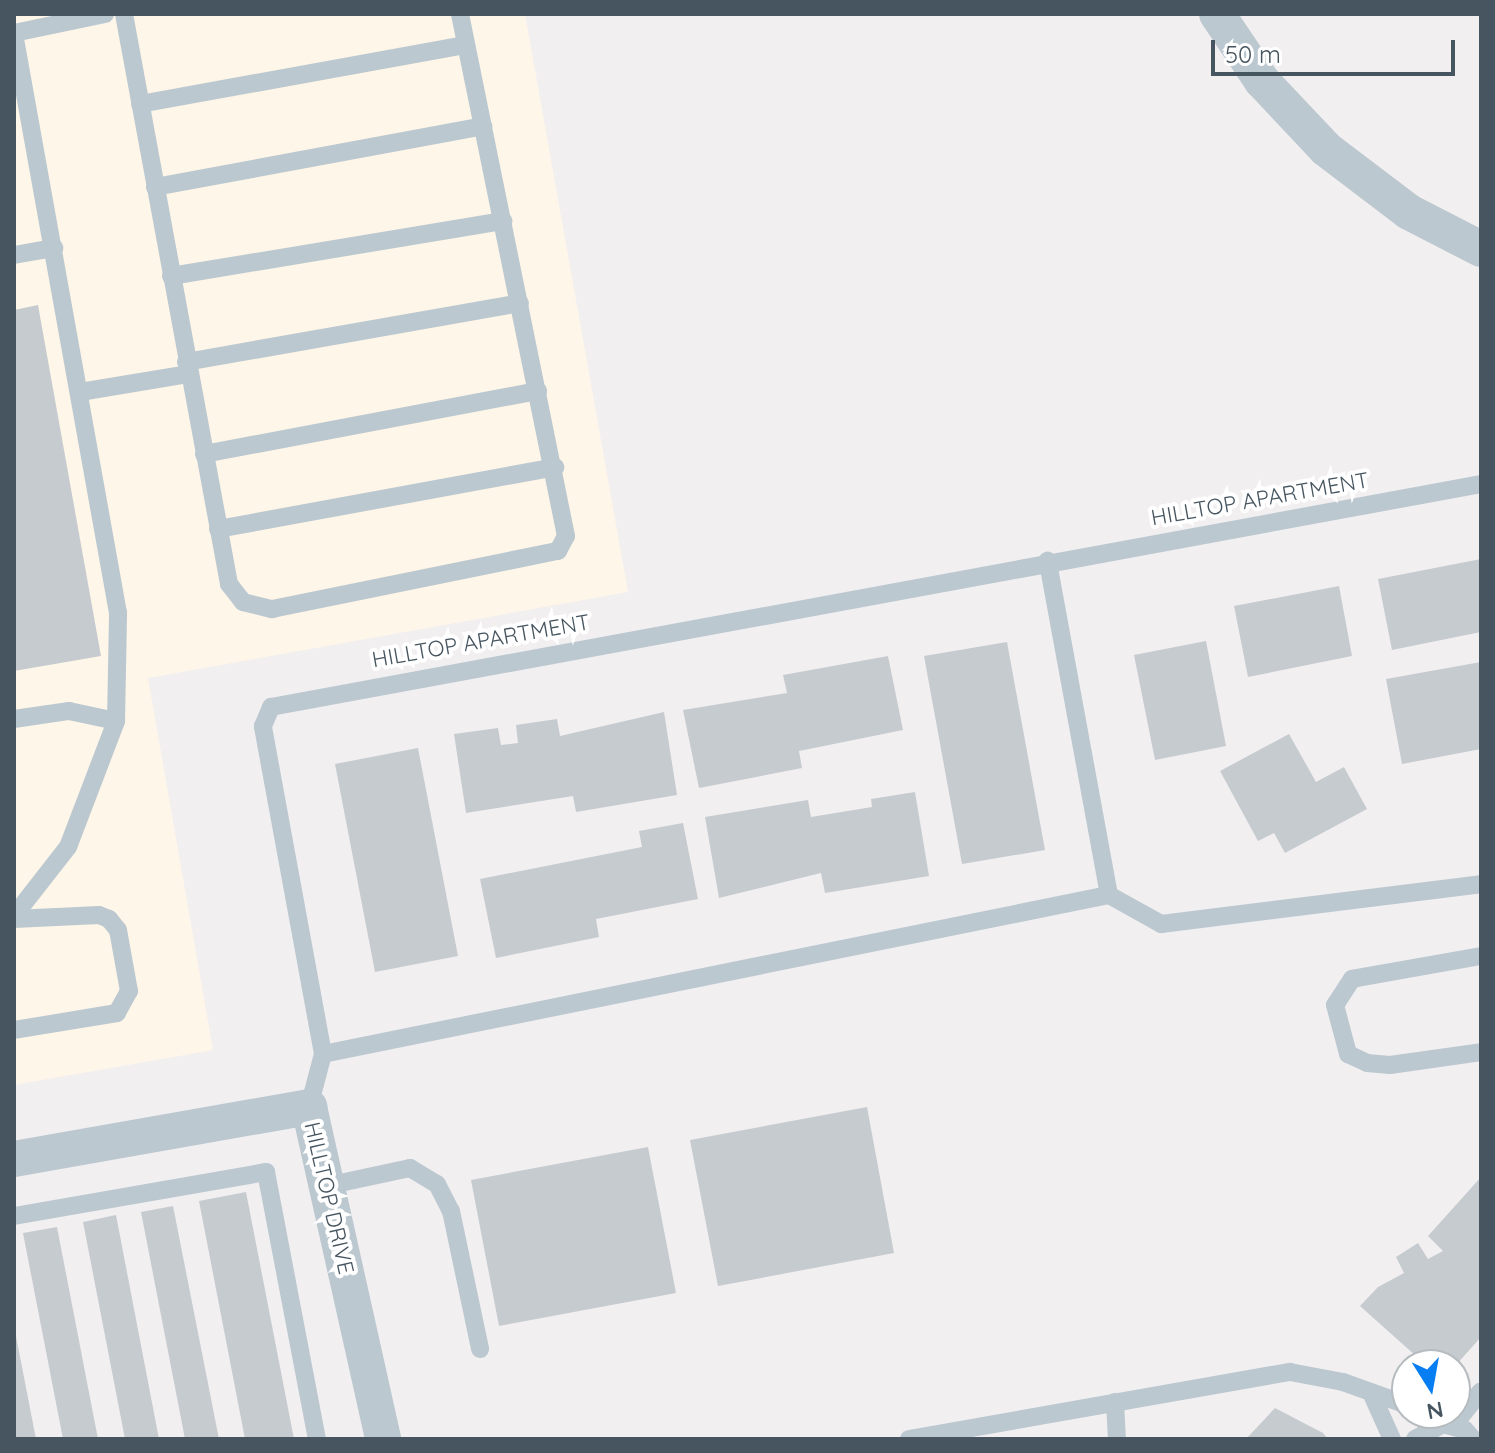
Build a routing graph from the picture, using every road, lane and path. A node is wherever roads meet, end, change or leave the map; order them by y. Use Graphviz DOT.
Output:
graph roads {
  1 [pos="105,14"];
  2 [pos="124,14"];
  3 [pos="460,14"];
  4 [pos="1217,14"];
  5 [pos="466,45"];
  6 [pos="140,104"];
  7 [pos="483,126"];
  8 [pos="155,187"];
  9 [pos="503,221"];
  10 [pos="54,248"];
  11 [pos="1481,249"];
  12 [pos="14,255"];
  13 [pos="171,276"];
  14 [pos="520,303"];
  15 [pos="187,368"];
  16 [pos="538,391"];
  17 [pos="80,392"];
  18 [pos="204,454"];
  19 [pos="555,467"];
  20 [pos="1481,484"];
  21 [pos="218,529"];
  22 [pos="1048,561"];
  23 [pos="14,719"];
  24 [pos="116,721"];
  25 [pos="1481,884"];
  26 [pos="1109,895"];
  27 [pos="14,918"];
  28 [pos="1481,956"];
  29 [pos="14,1030"];
  30 [pos="1481,1052"];
  31 [pos="323,1054"];
  32 [pos="309,1107"];
  33 [pos="14,1159"];
  34 [pos="326,1186"];
  35 [pos="14,1216"];
  36 [pos="480,1349"];
  37 [pos="1373,1397"];
  38 [pos="1391,1401"];
  39 [pos="1115,1402"];
  40 [pos="1438,1429"];
  41 [pos="317,1439"];
  42 [pos="383,1439"];
  43 [pos="909,1439"];
  44 [pos="1117,1439"];
  45 [pos="1392,1439"];
  46 [pos="1415,1439"];
  1 -- 10 [label="lane"];
  2 -- 6 [label="lane"];
  3 -- 5 [label="lane"];
  4 -- 11 [label="street"];
  5 -- 6 [label="lane"];
  5 -- 7 [label="lane"];
  6 -- 8 [label="lane"];
  7 -- 8 [label="lane"];
  7 -- 9 [label="lane"];
  8 -- 13 [label="lane"];
  9 -- 13 [label="lane"];
  9 -- 14 [label="lane"];
  10 -- 12 [label="lane"];
  10 -- 17 [label="lane"];
  13 -- 15 [label="lane"];
  14 -- 15 [label="lane"];
  14 -- 16 [label="lane"];
  15 -- 17 [label="lane"];
  15 -- 18 [label="lane"];
  16 -- 18 [label="lane"];
  16 -- 19 [label="lane"];
  17 -- 24 [label="lane"];
  18 -- 21 [label="lane"];
  19 -- 21 [label="lane"];
  19 -- 21 [label="lane"];
  20 -- 22 [label="lane, HILLTOP APARTMENT"];
  22 -- 26 [label="lane"];
  22 -- 31 [label="lane, HILLTOP APARTMENT"];
  23 -- 24 [label="lane"];
  24 -- 27 [label="lane"];
  25 -- 26 [label="lane"];
  26 -- 31 [label="lane"];
  27 -- 29 [label="lane"];
  28 -- 30 [label="lane"];
  31 -- 32 [label="lane, HILLTOP APARTMENT"];
  32 -- 33 [label="street, HILLTOP DRIVE"];
  32 -- 34 [label="street, HILLTOP DRIVE"];
  34 -- 36 [label="lane"];
  34 -- 42 [label="street, HILLTOP DRIVE"];
  35 -- 41 [label="lane"];
  37 -- 38 [label="lane"];
  37 -- 39 [label="lane"];
  37 -- 45 [label="lane"];
  39 -- 43 [label="lane"];
  39 -- 44 [label="lane"];
  40 -- 46 [label="lane"];
}
